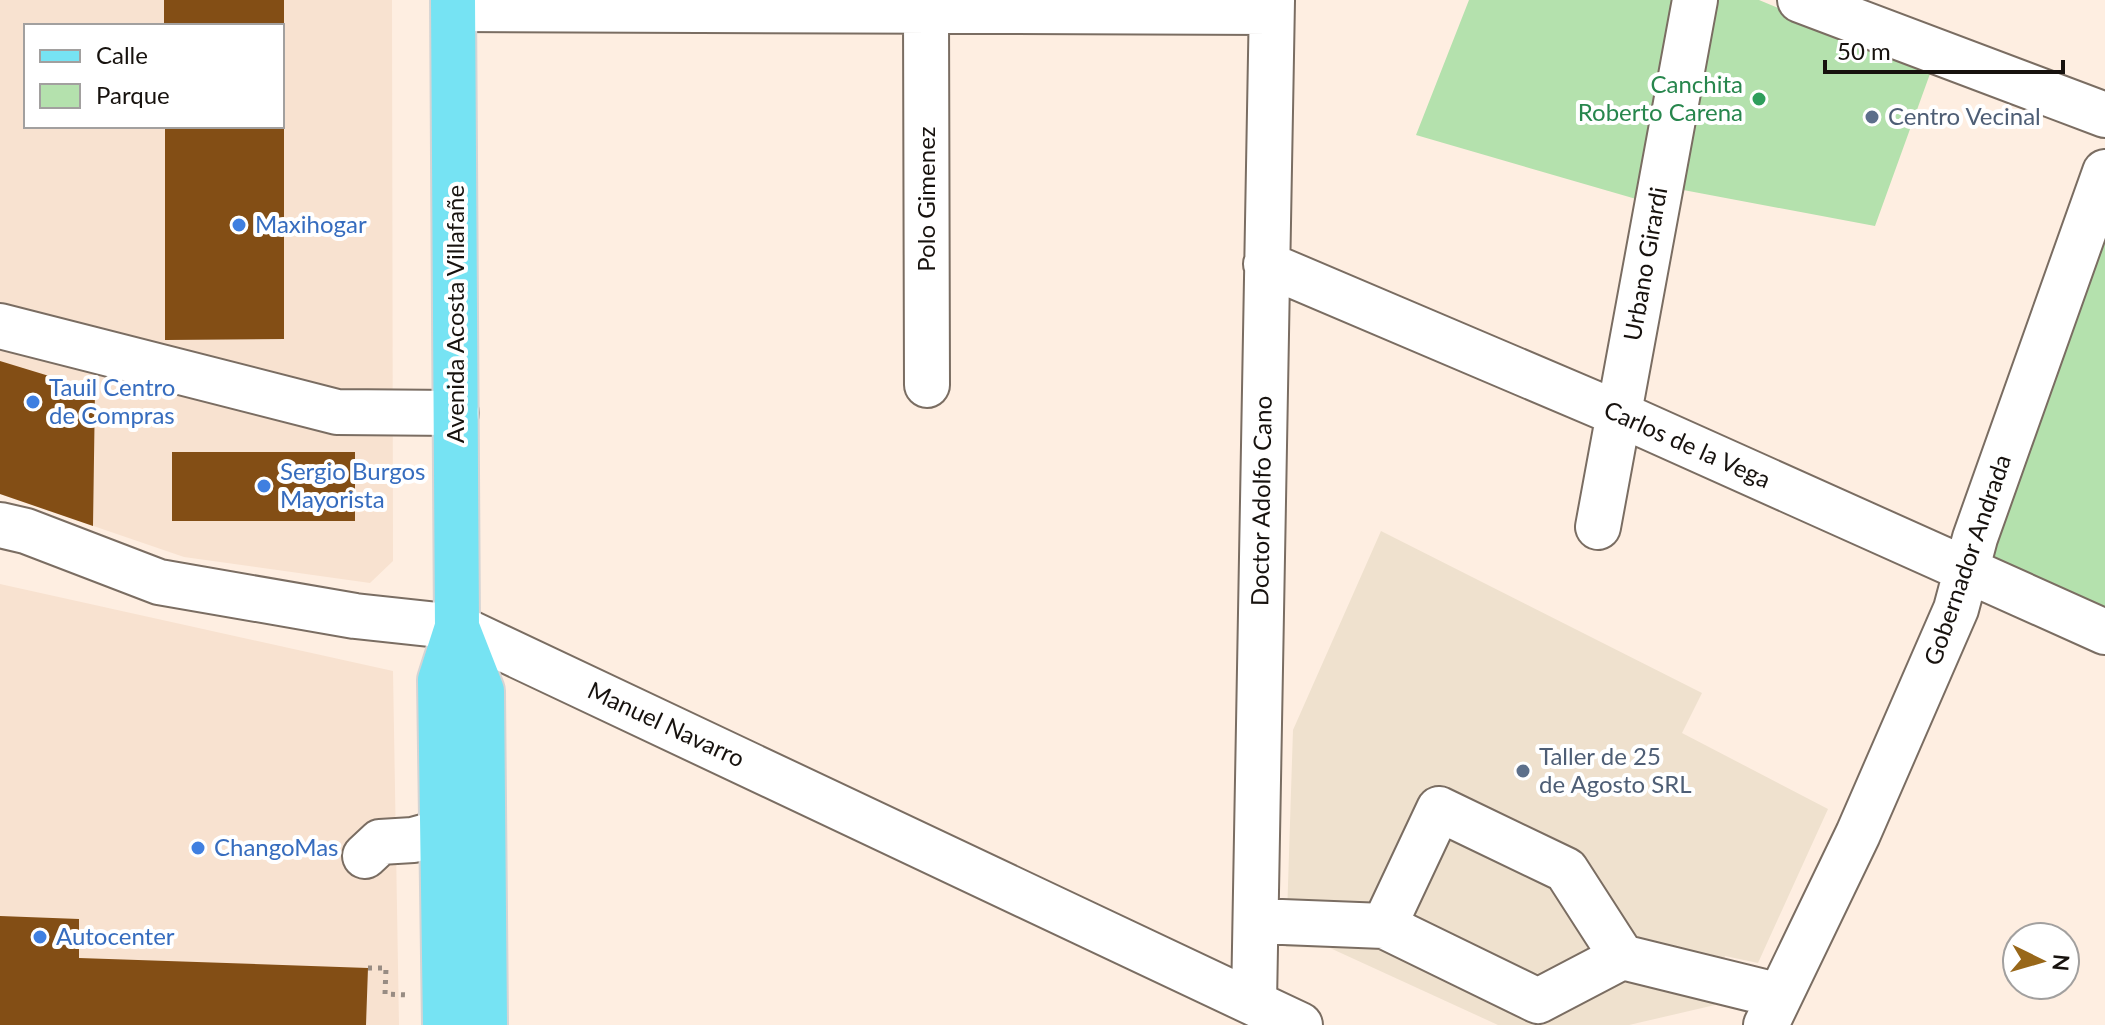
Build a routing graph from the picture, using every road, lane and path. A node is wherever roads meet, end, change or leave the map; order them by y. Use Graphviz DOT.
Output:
graph roads {
  1 [pos="1695,0"];
  2 [pos="1800,0"];
  3 [pos="454,5"];
  4 [pos="1272,6"];
  5 [pos="926,13"];
  6 [pos="2105,115"];
  7 [pos="2105,172"];
  8 [pos="1266,264"];
  9 [pos="0,326"];
  10 [pos="927,385"];
  11 [pos="456,413"];
  12 [pos="1619,414"];
  13 [pos="0,525"];
  14 [pos="1598,527"];
  15 [pos="1966,570"];
  16 [pos="457,627"];
  17 [pos="2105,632"];
  18 [pos="463,832"];
  19 [pos="365,835"];
  20 [pos="1256,921"];
  21 [pos="1384,926"];
  22 [pos="1622,957"];
  23 [pos="368,968"];
  24 [pos="1254,1003"];
  25 [pos="445,1010"];
  26 [pos="1773,1011"];
  27 [pos="485,1025"];
  28 [pos="1300,1025"];
  1 -- 12 [label="street, Urbano Girardi"];
  2 -- 6 [label="street"];
  3 -- 5 [label="street"];
  3 -- 11 [label="main road, Avenida Acosta Villafañe"];
  4 -- 5 [label="street"];
  4 -- 8 [label="street, Doctor Adolfo Cano"];
  5 -- 10 [label="street, Polo Gimenez"];
  7 -- 15 [label="street, Gobernador Andrada"];
  8 -- 12 [label="street, Carlos de la Vega"];
  8 -- 20 [label="street, Doctor Adolfo Cano"];
  9 -- 11 [label="street"];
  11 -- 16 [label="main road, Avenida Acosta Villafañe"];
  12 -- 14 [label="street, Urbano Girardi"];
  12 -- 15 [label="street, Carlos de la Vega"];
  13 -- 16 [label="street, Manuel Navarro"];
  15 -- 17 [label="street, Carlos de la Vega"];
  15 -- 26 [label="street, Gobernador Andrada"];
  16 -- 18 [label="main road, Avenida Acosta Villafañe"];
  16 -- 24 [label="street, Manuel Navarro"];
  18 -- 19 [label="street"];
  18 -- 25 [label="main road, Avenida Acosta Villafañe"];
  18 -- 27 [label="main road, Avenida Acosta Villafañe"];
  20 -- 21 [label="street"];
  20 -- 24 [label="street, Doctor Adolfo Cano"];
  21 -- 22 [label="street"];
  21 -- 22 [label="street"];
  22 -- 26 [label="street"];
  23 -- 25 [label="path"];
  24 -- 28 [label="street, Manuel Navarro"];
}
